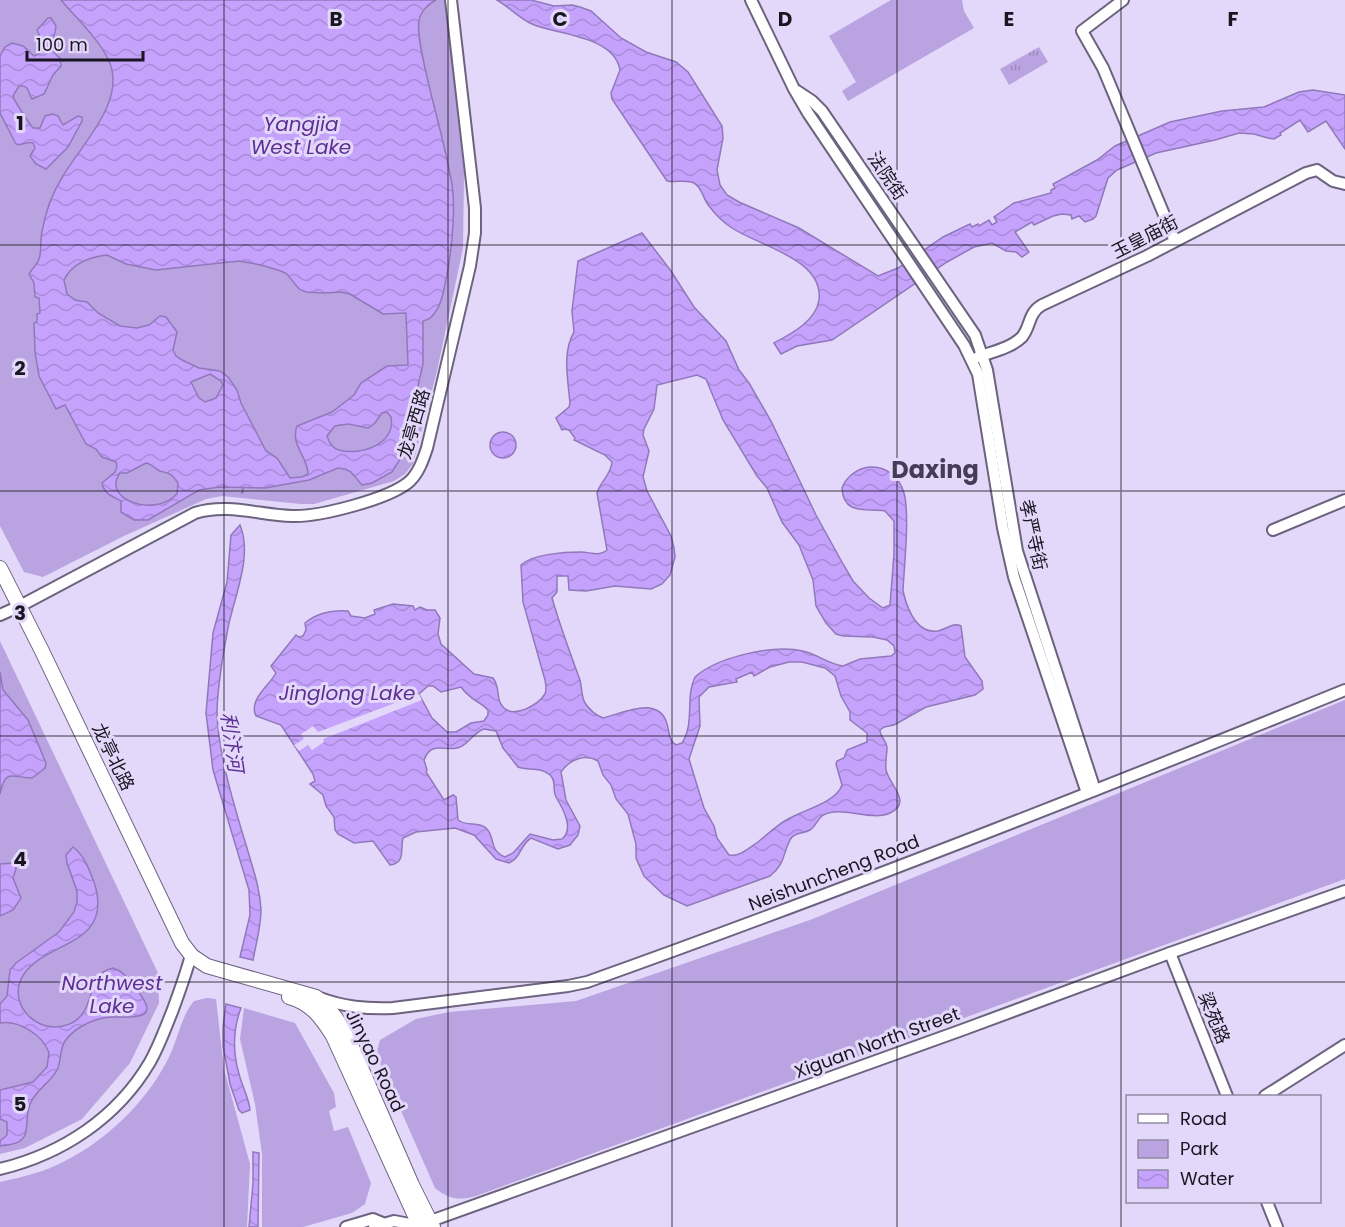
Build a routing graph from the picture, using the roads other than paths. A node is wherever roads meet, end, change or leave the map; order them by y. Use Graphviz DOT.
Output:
graph roads {
  1 [pos="751,0"];
  2 [pos="1123,0"];
  3 [pos="451,4"];
  4 [pos="794,89"];
  5 [pos="1345,184"];
  6 [pos="1175,241"];
  7 [pos="944,290"];
  8 [pos="931,296"];
  9 [pos="977,357"];
  10 [pos="1345,500"];
  11 [pos="1273,530"];
  12 [pos="0,567"];
  13 [pos="0,586"];
  14 [pos="11,610"];
  15 [pos="1345,690"];
  16 [pos="1091,792"];
  17 [pos="1344,894"];
  18 [pos="1170,953"];
  19 [pos="192,959"];
  20 [pos="316,997"];
  21 [pos="1345,1045"];
  22 [pos="1227,1095"];
  23 [pos="1267,1095"];
  24 [pos="0,1169"];
  25 [pos="1267,1203"];
  26 [pos="380,1225"];
  27 [pos="424,1226"];
  28 [pos="346,1227"];
  29 [pos="1277,1227"];
  1 -- 4 [label="street, 法院街"];
  2 -- 6 [label="street"];
  3 -- 14 [label="street, 龙亭西路"];
  4 -- 7 [label="street, 法院街"];
  4 -- 8 [label="street, 法院街"];
  5 -- 6 [label="street, 玉皇庙街"];
  6 -- 9 [label="street, 玉皇庙街"];
  7 -- 9 [label="street, 孝严寺街"];
  8 -- 9 [label="street, 孝严寺街"];
  9 -- 16 [label="street, 孝严寺街"];
  10 -- 11 [label="street"];
  12 -- 14 [label="main road, 龙亭北路"];
  13 -- 14 [label="main road, 龙亭北路"];
  14 -- 19 [label="main road, 龙亭北路"];
  15 -- 16 [label="street, Neishuncheng Road"];
  16 -- 20 [label="street, Neishuncheng Road"];
  17 -- 18 [label="street, Xiguan North Street"];
  18 -- 22 [label="street, 梁苑路"];
  18 -- 27 [label="street, Xiguan North Street"];
  19 -- 20 [label="main road"];
  19 -- 24 [label="street"];
  19 -- 27 [label="main road, Jinyao Road"];
  20 -- 27 [label="main road, Jinyao Road"];
  21 -- 23 [label="street"];
  25 -- 29 [label="street"];
  26 -- 27 [label="street, Xiguan North Street"];
  26 -- 28 [label="street, Xiguan North Street"];
}
